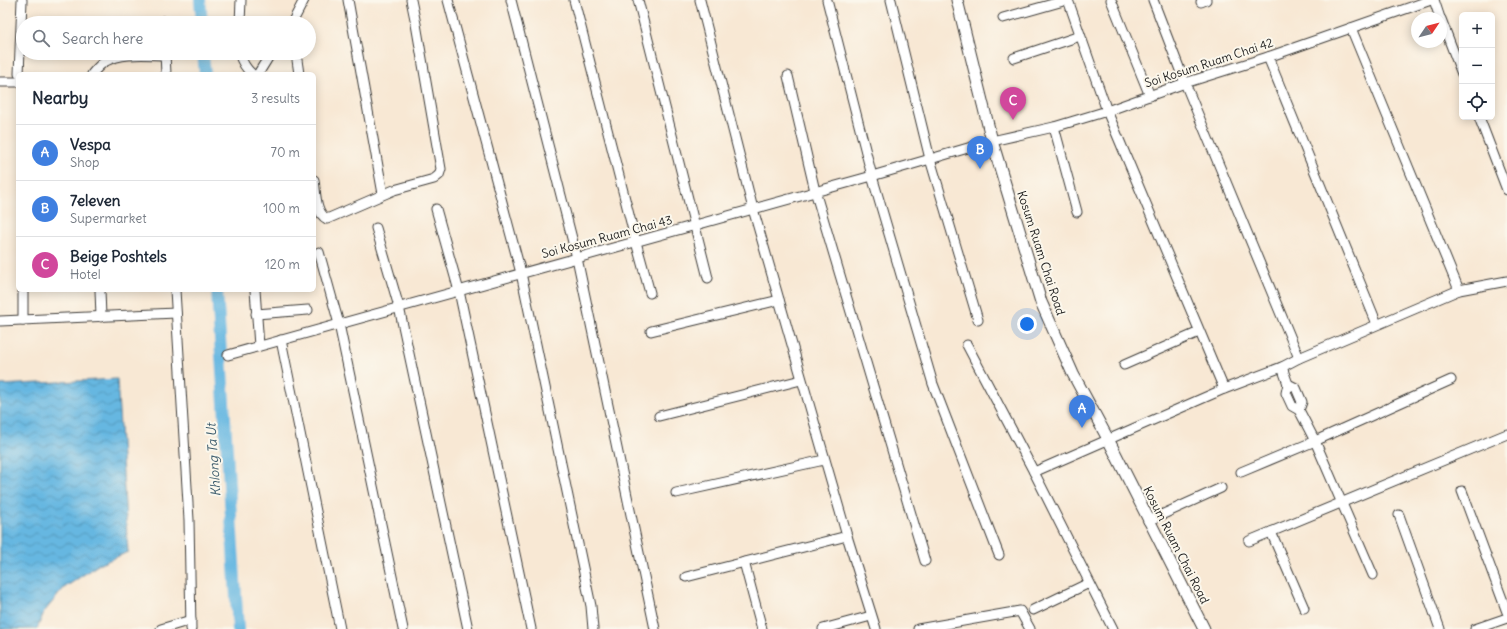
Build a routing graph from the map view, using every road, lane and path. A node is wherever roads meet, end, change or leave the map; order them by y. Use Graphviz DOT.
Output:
graph roads {
  1 [pos="22,0"];
  2 [pos="241,0"];
  3 [pos="304,0"];
  4 [pos="348,0"];
  5 [pos="411,0"];
  6 [pos="448,0"];
  7 [pos="511,0"];
  8 [pos="574,0"];
  9 [pos="638,0"];
  10 [pos="700,0"];
  11 [pos="827,0"];
  12 [pos="890,0"];
  13 [pos="957,0"];
  14 [pos="1067,0"];
  15 [pos="1111,0"];
  16 [pos="1153,0"];
  17 [pos="1432,0"];
  18 [pos="1438,12"];
  19 [pos="21,16"];
  20 [pos="240,16"];
  21 [pos="295,16"];
  22 [pos="1003,18"];
  23 [pos="1351,28"];
  24 [pos="1447,35"];
  25 [pos="1080,36"];
  26 [pos="1268,57"];
  27 [pos="1014,58"];
  28 [pos="20,60"];
  29 [pos="108,60"];
  30 [pos="165,60"];
  31 [pos="241,60"];
  32 [pos="267,60"];
  33 [pos="297,60"];
  34 [pos="1459,66"];
  35 [pos="19,72"];
  36 [pos="94,72"];
  37 [pos="166,72"];
  38 [pos="250,72"];
  39 [pos="259,72"];
  40 [pos="299,72"];
  41 [pos="788,76"];
  42 [pos="0,82"];
  43 [pos="16,82"];
  44 [pos="1186,83"];
  45 [pos="1150,96"];
  46 [pos="1107,112"];
  47 [pos="1480,120"];
  48 [pos="1054,127"];
  49 [pos="992,141"];
  50 [pos="930,159"];
  51 [pos="872,176"];
  52 [pos="1507,190"];
  53 [pos="316,191"];
  54 [pos="814,191"];
  55 [pos="383,194"];
  56 [pos="436,209"];
  57 [pos="753,209"];
  58 [pos="1077,212"];
  59 [pos="694,225"];
  60 [pos="376,228"];
  61 [pos="636,242"];
  62 [pos="320,252"];
  63 [pos="577,258"];
  64 [pos="521,273"];
  65 [pos="708,278"];
  66 [pos="1507,281"];
  67 [pos="1459,290"];
  68 [pos="459,291"];
  69 [pos="23,292"];
  70 [pos="100,292"];
  71 [pos="175,292"];
  72 [pos="255,292"];
  73 [pos="650,293"];
  74 [pos="779,300"];
  75 [pos="399,307"];
  76 [pos="308,310"];
  77 [pos="176,313"];
  78 [pos="256,314"];
  79 [pos="101,317"];
  80 [pos="23,320"];
  81 [pos="978,320"];
  82 [pos="0,321"];
  83 [pos="339,324"];
  84 [pos="1377,324"];
  85 [pos="651,331"];
  86 [pos="1199,332"];
  87 [pos="281,340"];
  88 [pos="967,345"];
  89 [pos="259,346"];
  90 [pos="228,355"];
  91 [pos="1299,358"];
  92 [pos="1124,365"];
  93 [pos="1282,367"];
  94 [pos="801,380"];
  95 [pos="1451,380"];
  96 [pos="1224,389"];
  97 [pos="659,416"];
  98 [pos="1507,434"];
  99 [pos="1108,439"];
  100 [pos="1315,441"];
  101 [pos="824,460"];
  102 [pos="1034,472"];
  103 [pos="1241,472"];
  104 [pos="1221,488"];
  105 [pos="1462,491"];
  106 [pos="676,493"];
  107 [pos="1342,502"];
  108 [pos="1399,515"];
  109 [pos="1148,521"];
  110 [pos="1271,532"];
  111 [pos="846,536"];
  112 [pos="1249,541"];
  113 [pos="999,555"];
  114 [pos="925,561"];
  115 [pos="744,562"];
  116 [pos="1373,575"];
  117 [pos="686,577"];
  118 [pos="1089,583"];
  119 [pos="1304,608"];
  120 [pos="1033,610"];
  121 [pos="1507,612"];
  122 [pos="871,616"];
  123 [pos="1507,618"];
  124 [pos="191,624"];
  125 [pos="161,629"];
  126 [pos="340,629"];
  127 [pos="403,629"];
  128 [pos="468,629"];
  129 [pos="530,629"];
  130 [pos="593,629"];
  131 [pos="655,629"];
  132 [pos="762,629"];
  133 [pos="823,629"];
  134 [pos="876,629"];
  135 [pos="918,629"];
  136 [pos="1030,629"];
  137 [pos="1113,629"];
  138 [pos="1204,629"];
  139 [pos="1440,629"];
  140 [pos="1475,629"];
  1 -- 19 [label="street"];
  2 -- 20 [label="street"];
  3 -- 21 [label="street"];
  4 -- 55 [label="street"];
  5 -- 55 [label="street"];
  6 -- 64 [label="street"];
  7 -- 63 [label="street"];
  8 -- 61 [label="street"];
  9 -- 59 [label="street"];
  10 -- 57 [label="street"];
  11 -- 51 [label="street"];
  12 -- 50 [label="street"];
  13 -- 49 [label="street, Kosum Ruam Chai Road"];
  14 -- 22 [label="street"];
  14 -- 25 [label="street"];
  15 -- 45 [label="street"];
  16 -- 44 [label="street"];
  17 -- 18 [label="street"];
  17 -- 23 [label="street, Soi Kosum Ruam Chai 42"];
  23 -- 26 [label="street, Soi Kosum Ruam Chai 42"];
  23 -- 67 [label="street"];
  24 -- 34 [label="street"];
  25 -- 27 [label="street"];
  25 -- 46 [label="street"];
  26 -- 44 [label="street, Soi Kosum Ruam Chai 42"];
  26 -- 84 [label="street"];
  28 -- 35 [label="street"];
  29 -- 36 [label="street"];
  30 -- 37 [label="street"];
  31 -- 38 [label="street"];
  32 -- 39 [label="street"];
  33 -- 40 [label="street"];
  41 -- 54 [label="street"];
  42 -- 43 [label="street"];
  44 -- 45 [label="street, Soi Kosum Ruam Chai 42"];
  44 -- 91 [label="street"];
  45 -- 46 [label="street, Soi Kosum Ruam Chai 42"];
  46 -- 48 [label="street, Soi Kosum Ruam Chai 42"];
  46 -- 86 [label="street"];
  47 -- 52 [label="street"];
  48 -- 49 [label="street, Soi Kosum Ruam Chai 42"];
  48 -- 58 [label="street"];
  49 -- 50 [label="street, Soi Kosum Ruam Chai 43"];
  49 -- 99 [label="street, Kosum Ruam Chai Road"];
  50 -- 51 [label="street, Soi Kosum Ruam Chai 43"];
  50 -- 81 [label="street"];
  51 -- 54 [label="street, Soi Kosum Ruam Chai 43"];
  51 -- 113 [label="street"];
  53 -- 55 [label="street"];
  54 -- 57 [label="street, Soi Kosum Ruam Chai 43"];
  54 -- 114 [label="street"];
  56 -- 68 [label="street"];
  57 -- 59 [label="street, Soi Kosum Ruam Chai 43"];
  57 -- 74 [label="street"];
  59 -- 61 [label="street, Soi Kosum Ruam Chai 43"];
  59 -- 65 [label="street"];
  60 -- 75 [label="street"];
  61 -- 63 [label="street, Soi Kosum Ruam Chai 43"];
  61 -- 73 [label="street"];
  62 -- 83 [label="street"];
  63 -- 64 [label="street, Soi Kosum Ruam Chai 43"];
  63 -- 131 [label="street"];
  64 -- 68 [label="street, Soi Kosum Ruam Chai 43"];
  64 -- 130 [label="street"];
  66 -- 67 [label="street"];
  67 -- 84 [label="street"];
  68 -- 75 [label="street, Soi Kosum Ruam Chai 43"];
  68 -- 129 [label="street"];
  69 -- 80 [label="street"];
  70 -- 79 [label="street"];
  71 -- 77 [label="street"];
  72 -- 78 [label="street"];
  74 -- 85 [label="street"];
  74 -- 94 [label="street"];
  75 -- 83 [label="street, Soi Kosum Ruam Chai 43"];
  75 -- 128 [label="street"];
  76 -- 78 [label="street"];
  77 -- 79 [label="street"];
  77 -- 124 [label="street"];
  78 -- 89 [label="street"];
  79 -- 80 [label="street"];
  80 -- 82 [label="street"];
  83 -- 87 [label="street, Soi Kosum Ruam Chai 43"];
  83 -- 127 [label="street"];
  84 -- 91 [label="street"];
  86 -- 92 [label="street"];
  86 -- 96 [label="street"];
  87 -- 89 [label="street, Soi Kosum Ruam Chai 43"];
  87 -- 126 [label="street"];
  88 -- 102 [label="street"];
  89 -- 90 [label="street, Soi Kosum Ruam Chai 43"];
  91 -- 93 [label="street"];
  93 -- 96 [label="street"];
  93 -- 100 [label="street"];
  94 -- 97 [label="street"];
  94 -- 101 [label="street"];
  95 -- 100 [label="street"];
  96 -- 99 [label="street"];
  98 -- 107 [label="street"];
  99 -- 102 [label="street"];
  99 -- 109 [label="street, Kosum Ruam Chai Road"];
  100 -- 103 [label="street"];
  100 -- 107 [label="street"];
  101 -- 106 [label="street"];
  101 -- 111 [label="street"];
  102 -- 118 [label="street"];
  104 -- 109 [label="street"];
  105 -- 121 [label="street"];
  107 -- 110 [label="street"];
  107 -- 116 [label="street"];
  108 -- 139 [label="street"];
  109 -- 138 [label="street, Kosum Ruam Chai Road"];
  110 -- 112 [label="street"];
  110 -- 119 [label="street"];
  111 -- 115 [label="street"];
  111 -- 122 [label="street"];
  115 -- 117 [label="street"];
  115 -- 132 [label="street"];
  118 -- 120 [label="street"];
  118 -- 137 [label="street"];
  122 -- 133 [label="street"];
  122 -- 134 [label="street"];
  123 -- 140 [label="street"];
  124 -- 125 [label="street"];
  135 -- 136 [label="street"];
}
